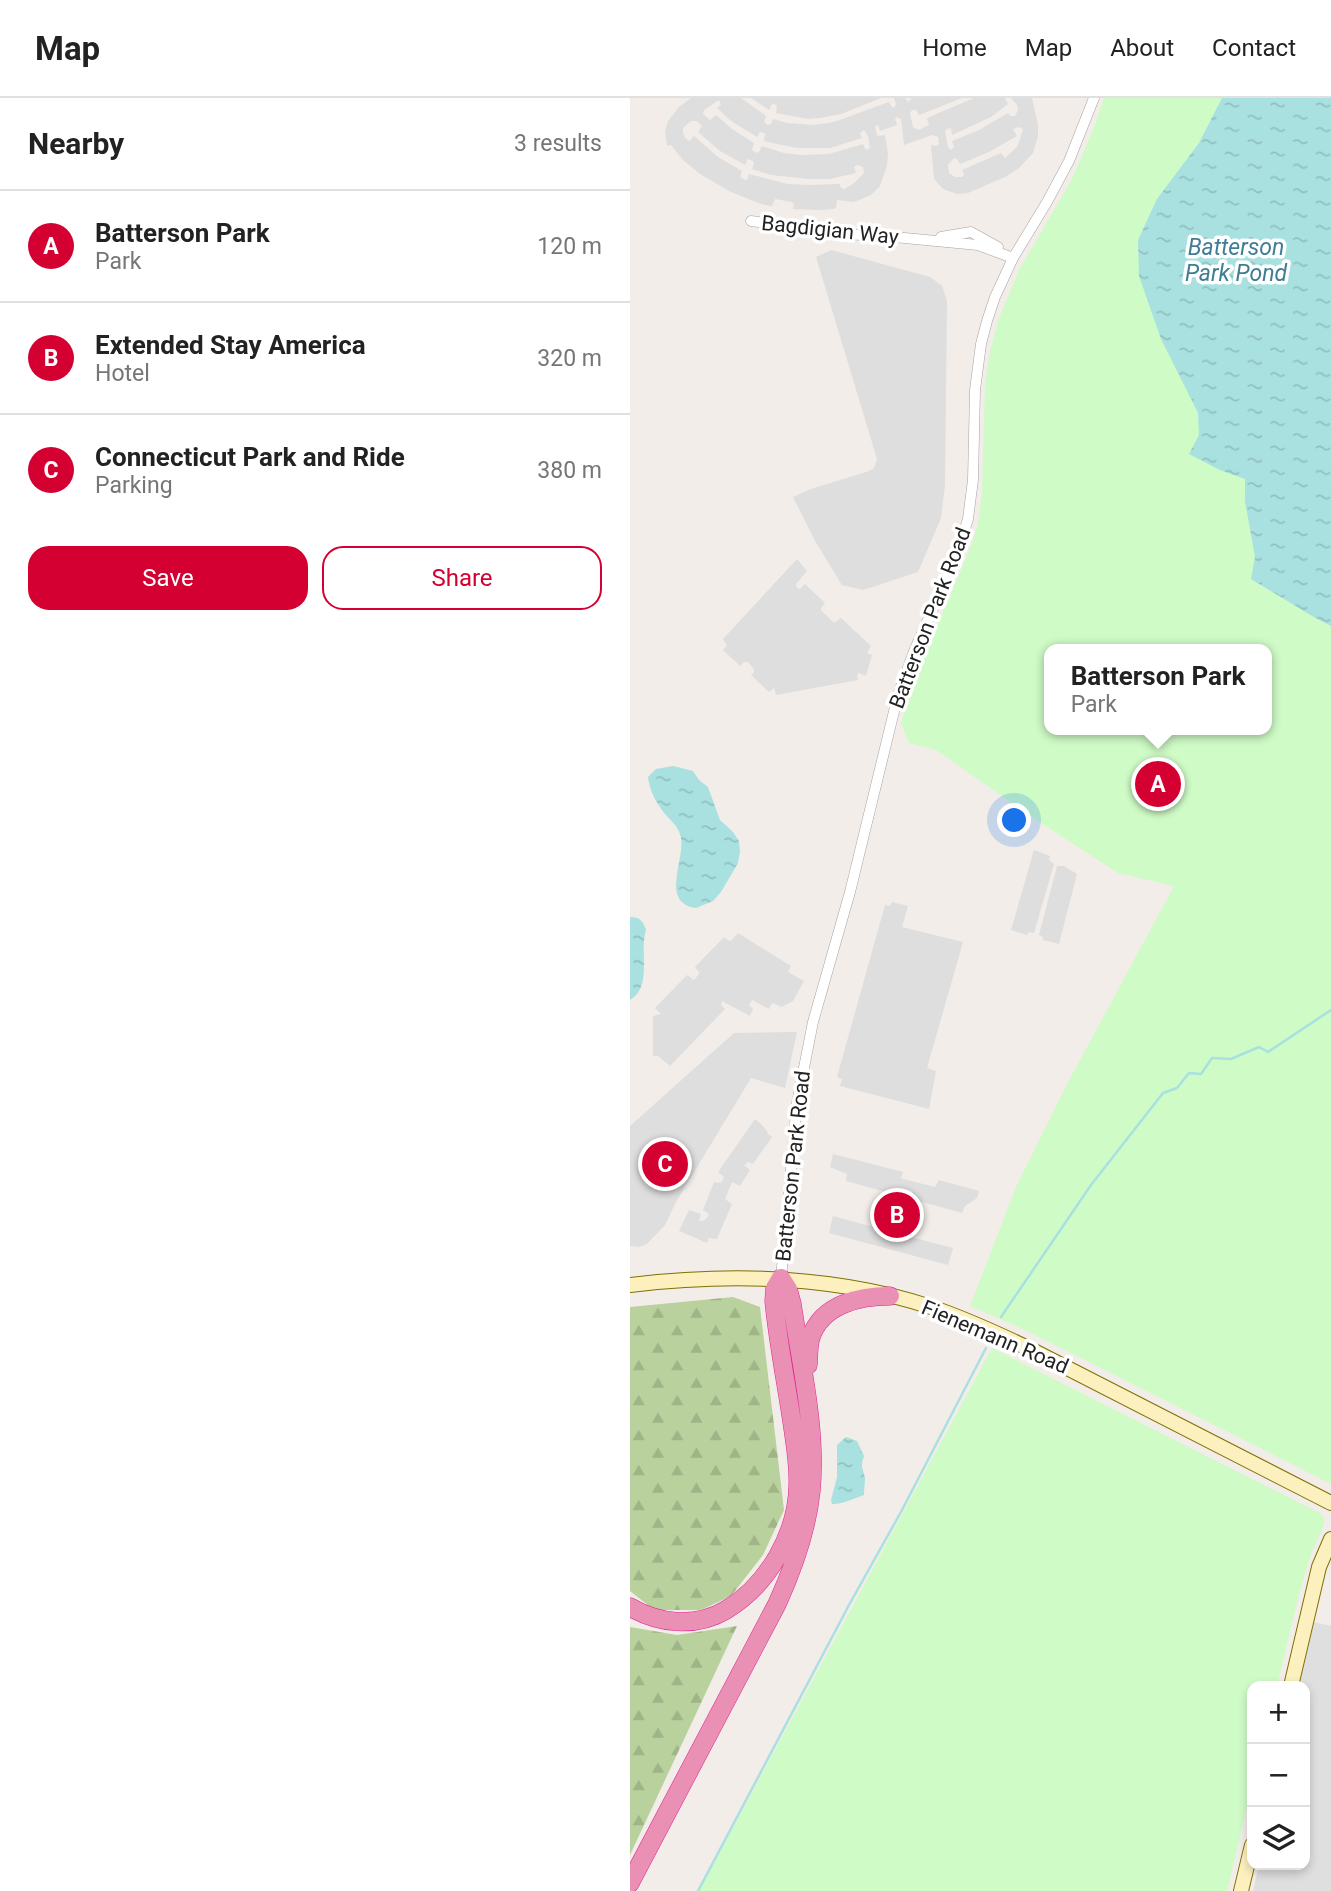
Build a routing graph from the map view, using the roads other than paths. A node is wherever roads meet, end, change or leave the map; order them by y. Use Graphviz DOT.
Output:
graph roads {
  1 [pos="1094,98"];
  2 [pos="751,221"];
  3 [pos="1013,258"];
  4 [pos="781,1278"];
  5 [pos="630,1285"];
  6 [pos="890,1296"];
  7 [pos="804,1385"];
  8 [pos="1331,1503"];
  9 [pos="1331,1539"];
  10 [pos="630,1607"];
  11 [pos="1292,1681"];
  12 [pos="1247,1866"];
  13 [pos="630,1883"];
  14 [pos="1241,1891"];
  1 -- 3 [label="street, Batterson Park Road"];
  2 -- 3 [label="street, Bagdigian Way"];
  3 -- 4 [label="street, Batterson Park Road"];
  4 -- 5 [label="main road, Fienemann Road"];
  4 -- 6 [label="main road, Fienemann Road"];
  4 -- 7 [label="highway"];
  4 -- 10 [label="highway"];
  6 -- 7 [label="highway"];
  6 -- 8 [label="main road, Fienemann Road"];
  7 -- 13 [label="highway"];
  9 -- 11 [label="main road"];
  12 -- 14 [label="main road"];
}
